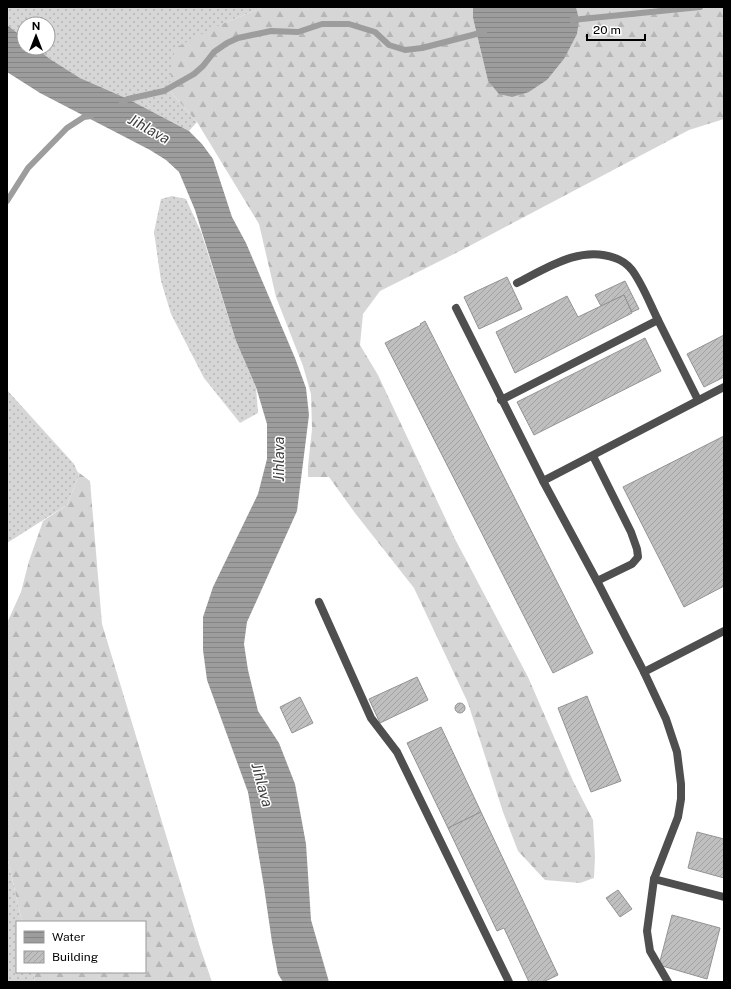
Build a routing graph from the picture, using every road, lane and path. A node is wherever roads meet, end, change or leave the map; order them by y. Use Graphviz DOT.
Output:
graph roads {
  1 [pos="517,283"];
  2 [pos="456,308"];
  3 [pos="658,320"];
  4 [pos="724,387"];
  5 [pos="501,400"];
  6 [pos="698,400"];
  7 [pos="592,456"];
  8 [pos="543,481"];
  9 [pos="597,581"];
  10 [pos="320,602"];
  11 [pos="724,631"];
  12 [pos="644,672"];
  13 [pos="654,879"];
  14 [pos="724,897"];
  15 [pos="509,982"];
  16 [pos="668,982"];
  1 -- 3 [label="lane"];
  2 -- 5 [label="lane"];
  3 -- 5 [label="lane"];
  3 -- 6 [label="lane"];
  4 -- 6 [label="lane"];
  5 -- 8 [label="lane"];
  6 -- 7 [label="lane"];
  7 -- 8 [label="lane"];
  7 -- 9 [label="lane"];
  8 -- 9 [label="lane"];
  9 -- 12 [label="lane"];
  10 -- 15 [label="lane"];
  11 -- 12 [label="lane"];
  12 -- 13 [label="lane"];
  13 -- 14 [label="lane"];
  13 -- 16 [label="lane"];
}
